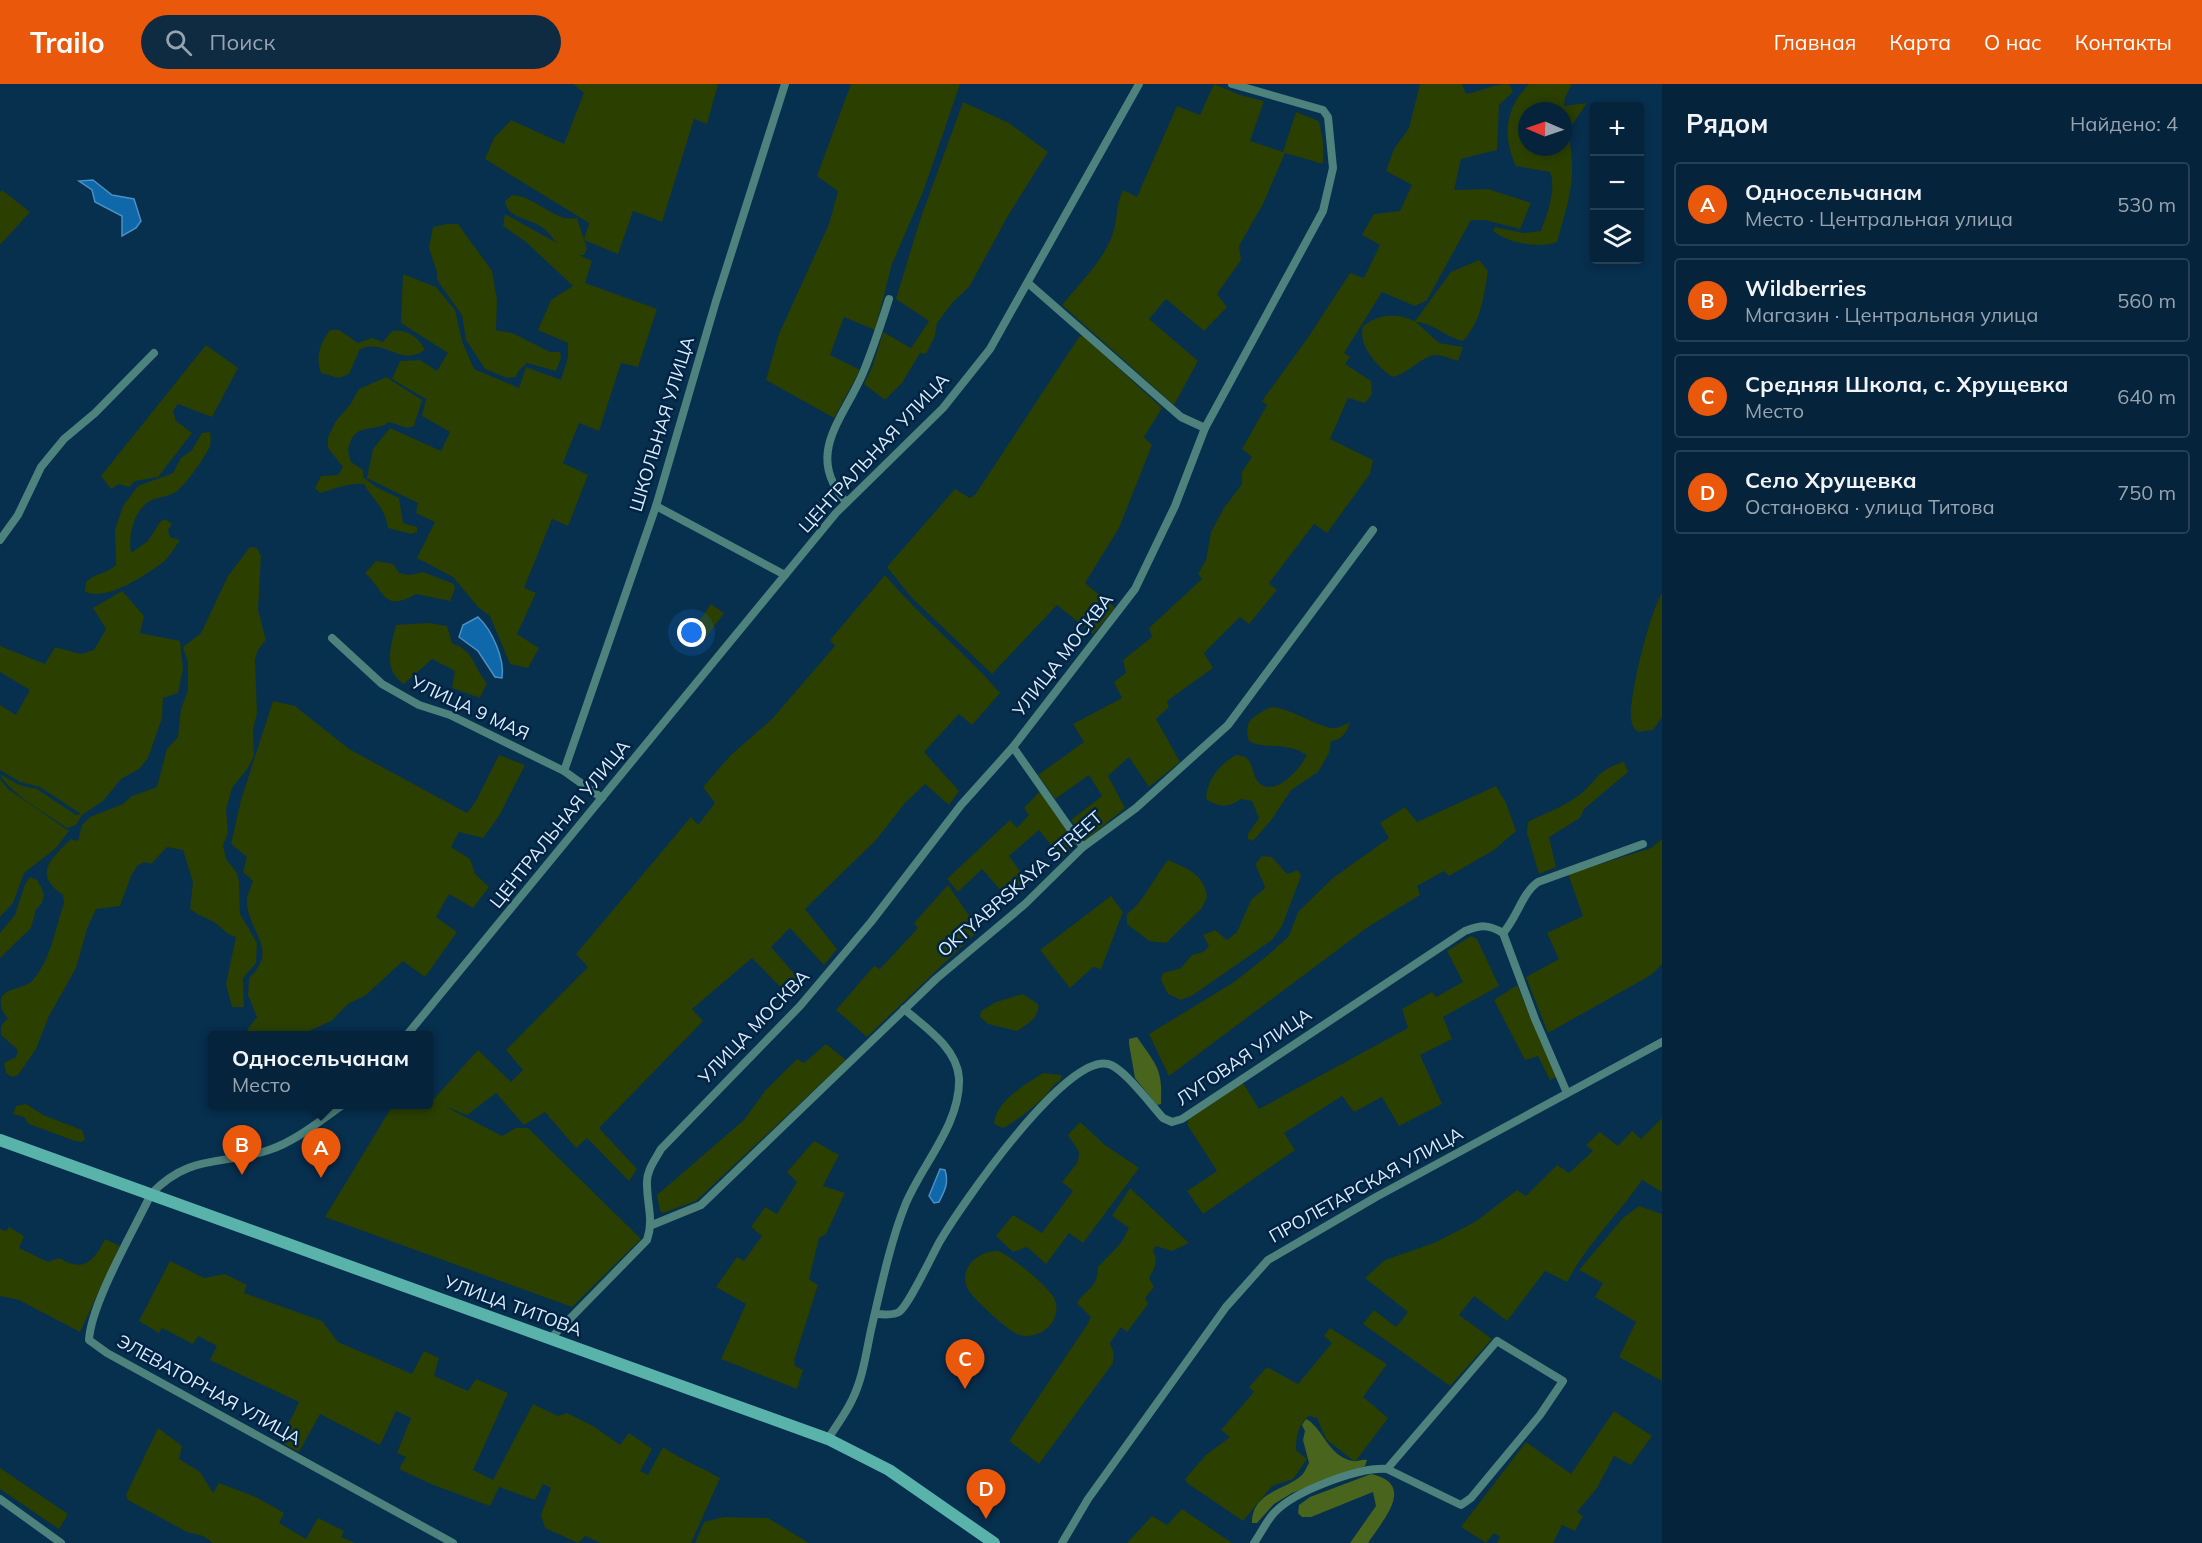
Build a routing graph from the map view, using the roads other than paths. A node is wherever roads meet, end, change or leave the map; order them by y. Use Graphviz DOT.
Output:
graph roads {
  1 [pos="785,84"];
  2 [pos="1139,84"];
  3 [pos="1232,84"];
  4 [pos="1028,283"];
  5 [pos="889,299"];
  6 [pos="154,353"];
  7 [pos="1205,428"];
  8 [pos="846,502"];
  9 [pos="656,506"];
  10 [pos="1373,530"];
  11 [pos="0,540"];
  12 [pos="785,575"];
  13 [pos="332,638"];
  14 [pos="1013,747"];
  15 [pos="564,771"];
  16 [pos="602,798"];
  17 [pos="1643,844"];
  18 [pos="1083,847"];
  19 [pos="1503,933"];
  20 [pos="904,1009"];
  21 [pos="409,1031"];
  22 [pos="1662,1042"];
  23 [pos="1567,1093"];
  24 [pos="337,1109"];
  25 [pos="0,1140"];
  26 [pos="151,1194"];
  27 [pos="652,1225"];
  28 [pos="876,1314"];
  29 [pos="550,1339"];
  30 [pos="828,1438"];
  31 [pos="1387,1469"];
  32 [pos="0,1499"];
  33 [pos="61,1543"];
  34 [pos="453,1543"];
  35 [pos="994,1543"];
  36 [pos="1062,1543"];
  37 [pos="1254,1543"];
  1 -- 9 [label="street, ШКОЛЬНАЯ УЛИЦА"];
  2 -- 4 [label="street, ЦЕНТРАЛЬНАЯ УЛИЦА"];
  3 -- 7 [label="street, УЛИЦА МОСКВА"];
  4 -- 7 [label="street"];
  4 -- 8 [label="street, ЦЕНТРАЛЬНАЯ УЛИЦА"];
  5 -- 8 [label="street"];
  6 -- 11 [label="street"];
  7 -- 14 [label="street, УЛИЦА МОСКВА"];
  8 -- 12 [label="street, ЦЕНТРАЛЬНАЯ УЛИЦА"];
  9 -- 12 [label="street"];
  9 -- 15 [label="street, ШКОЛЬНАЯ УЛИЦА"];
  10 -- 18 [label="street, OKTYABRSKAYA STREET"];
  12 -- 16 [label="street, ЦЕНТРАЛЬНАЯ УЛИЦА"];
  13 -- 15 [label="street, УЛИЦА 9 МАЯ"];
  14 -- 18 [label="street"];
  14 -- 27 [label="street, УЛИЦА МОСКВА"];
  15 -- 16 [label="street, УЛИЦА 9 МАЯ"];
  16 -- 21 [label="street, ЦЕНТРАЛЬНАЯ УЛИЦА"];
  17 -- 19 [label="street"];
  18 -- 20 [label="street, OKTYABRSKAYA STREET"];
  19 -- 23 [label="street"];
  19 -- 28 [label="street, ЛУГОВАЯ УЛИЦА"];
  20 -- 27 [label="street, OKTYABRSKAYA STREET"];
  20 -- 28 [label="street"];
  22 -- 23 [label="street, ПРОЛЕТАРСКАЯ УЛИЦА"];
  23 -- 36 [label="street, ПРОЛЕТАРСКАЯ УЛИЦА"];
  24 -- 26 [label="street"];
  25 -- 26 [label="main road, УЛИЦА ТИТОВА"];
  26 -- 29 [label="main road, УЛИЦА ТИТОВА"];
  26 -- 34 [label="street, ЭЛЕВАТОРНАЯ УЛИЦА"];
  27 -- 29 [label="street"];
  28 -- 30 [label="street"];
  29 -- 30 [label="main road, УЛИЦА ТИТОВА"];
  30 -- 35 [label="main road, УЛИЦА ТИТОВА"];
  31 -- 31 [label="street"];
  31 -- 37 [label="street"];
  32 -- 33 [label="street"];
}
